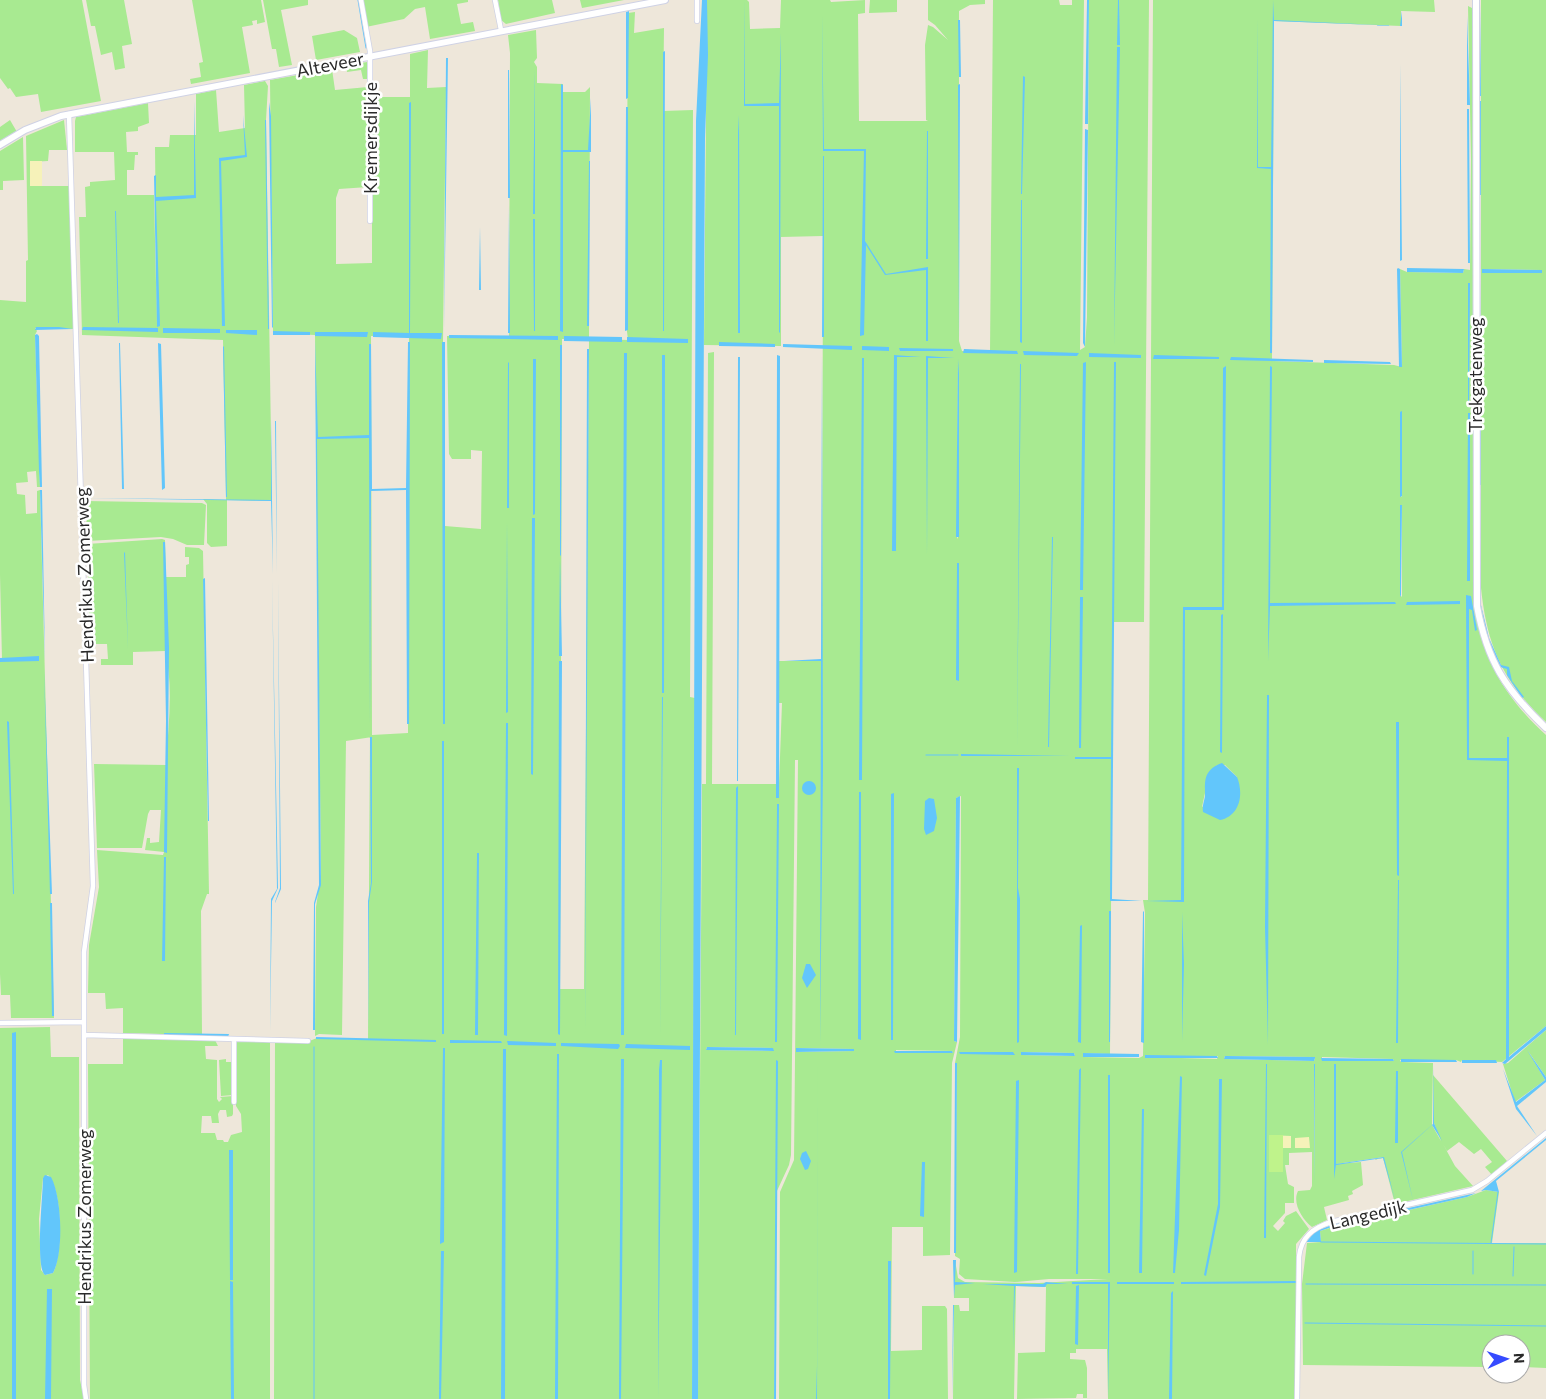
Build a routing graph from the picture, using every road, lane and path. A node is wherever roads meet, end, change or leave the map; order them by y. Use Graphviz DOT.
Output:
graph roads {
  1 [pos="361,0"];
  2 [pos="495,0"];
  3 [pos="665,0"];
  4 [pos="697,0"];
  5 [pos="1476,0"];
  6 [pos="627,4"];
  7 [pos="697,21"];
  8 [pos="501,30"];
  9 [pos="369,56"];
  10 [pos="69,114"];
  11 [pos="0,145"];
  12 [pos="370,221"];
  13 [pos="1546,728"];
  14 [pos="84,1022"];
  15 [pos="0,1023"];
  16 [pos="84,1035"];
  17 [pos="234,1039"];
  18 [pos="308,1041"];
  19 [pos="234,1102"];
  20 [pos="1546,1133"];
  21 [pos="86,1399"];
  22 [pos="1297,1399"];
  1 -- 9 [label="street, Kremersdijkje"];
  2 -- 8 [label="street"];
  3 -- 6 [label="street, Alteveer"];
  4 -- 7 [label="street"];
  5 -- 13 [label="street, Trekgatenweg"];
  6 -- 8 [label="street, Alteveer"];
  8 -- 9 [label="street, Alteveer"];
  9 -- 10 [label="street, Alteveer"];
  9 -- 12 [label="street, Kremersdijkje"];
  10 -- 11 [label="street, Alteveer"];
  10 -- 14 [label="street, Hendrikus Zomerweg"];
  14 -- 15 [label="street"];
  14 -- 16 [label="street, Hendrikus Zomerweg"];
  16 -- 17 [label="street"];
  16 -- 21 [label="street, Hendrikus Zomerweg"];
  17 -- 18 [label="street"];
  17 -- 19 [label="street"];
  20 -- 22 [label="street, Langedijk"];
}
